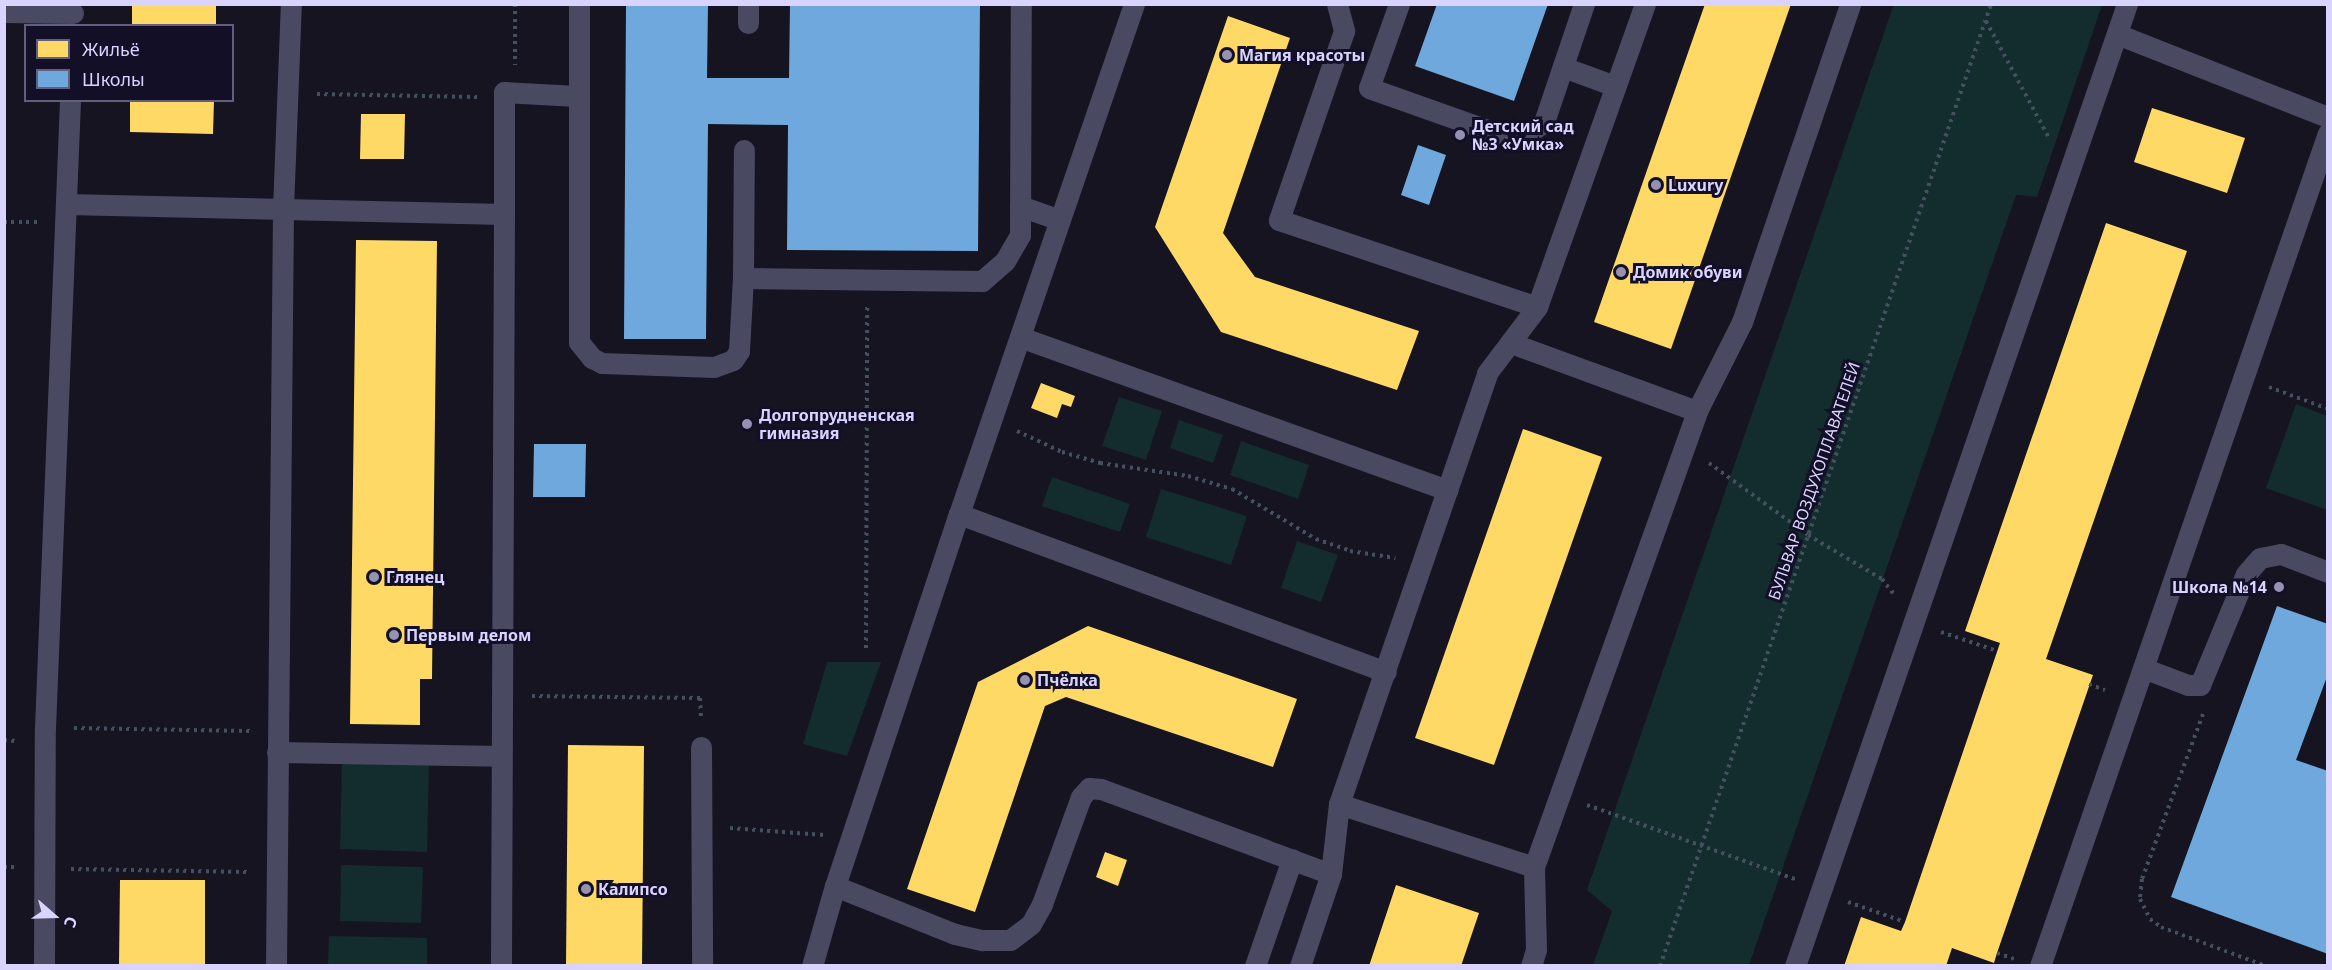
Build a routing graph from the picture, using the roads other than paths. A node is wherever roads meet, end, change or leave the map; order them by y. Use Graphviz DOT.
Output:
graph roads {
  1 [pos="291,4"];
  2 [pos="579,4"];
  3 [pos="1021,4"];
  4 [pos="1134,4"];
  5 [pos="1337,4"];
  6 [pos="1399,4"];
  7 [pos="1584,4"];
  8 [pos="1645,4"];
  9 [pos="1850,4"];
  10 [pos="2127,4"];
  11 [pos="4,12"];
  12 [pos="73,14"];
  13 [pos="2117,34"];
  14 [pos="1563,67"];
  15 [pos="1615,87"];
  16 [pos="577,96"];
  17 [pos="70,102"];
  18 [pos="2328,117"];
  19 [pos="2328,133"];
  20 [pos="744,150"];
  21 [pos="66,204"];
  22 [pos="1020,206"];
  23 [pos="283,209"];
  24 [pos="504,214"];
  25 [pos="1060,220"];
  26 [pos="743,278"];
  27 [pos="1537,307"];
  28 [pos="1020,337"];
  29 [pos="1511,343"];
  30 [pos="1697,411"];
  31 [pos="1447,490"];
  32 [pos="959,514"];
  33 [pos="2328,572"];
  34 [pos="2143,668"];
  35 [pos="1386,672"];
  36 [pos="277,741"];
  37 [pos="701,747"];
  38 [pos="499,756"];
  39 [pos="1339,804"];
  40 [pos="1292,859"];
  41 [pos="1534,867"];
  42 [pos="1331,874"];
  43 [pos="835,886"];
  44 [pos="44,966"];
  45 [pos="276,966"];
  46 [pos="501,966"];
  47 [pos="702,966"];
  48 [pos="812,966"];
  49 [pos="1255,966"];
  50 [pos="1300,966"];
  51 [pos="1531,966"];
  52 [pos="1795,966"];
  53 [pos="2040,966"];
  1 -- 23 [label="lane"];
  2 -- 16 [label="lane"];
  3 -- 22 [label="lane"];
  4 -- 25 [label="lane"];
  5 -- 27 [label="lane"];
  6 -- 14 [label="lane"];
  7 -- 14 [label="lane"];
  8 -- 15 [label="lane"];
  9 -- 30 [label="lane"];
  10 -- 13 [label="lane"];
  11 -- 12 [label="lane"];
  13 -- 18 [label="lane"];
  13 -- 52 [label="lane"];
  14 -- 15 [label="lane"];
  15 -- 27 [label="lane"];
  16 -- 24 [label="lane"];
  16 -- 26 [label="lane"];
  17 -- 21 [label="lane"];
  19 -- 34 [label="lane"];
  20 -- 26 [label="lane"];
  21 -- 23 [label="lane"];
  21 -- 44 [label="lane"];
  22 -- 25 [label="lane"];
  22 -- 26 [label="lane"];
  23 -- 24 [label="lane"];
  23 -- 36 [label="lane"];
  24 -- 38 [label="lane"];
  25 -- 28 [label="lane"];
  27 -- 29 [label="lane"];
  28 -- 31 [label="lane"];
  28 -- 32 [label="lane"];
  29 -- 30 [label="lane"];
  29 -- 31 [label="lane"];
  30 -- 41 [label="lane"];
  31 -- 35 [label="lane"];
  32 -- 35 [label="lane"];
  32 -- 43 [label="lane"];
  33 -- 34 [label="lane"];
  34 -- 53 [label="lane"];
  35 -- 39 [label="lane"];
  36 -- 38 [label="lane"];
  36 -- 45 [label="lane"];
  37 -- 47 [label="lane"];
  38 -- 46 [label="lane"];
  39 -- 41 [label="lane"];
  39 -- 42 [label="lane"];
  40 -- 42 [label="lane"];
  40 -- 43 [label="lane"];
  40 -- 49 [label="lane"];
  41 -- 51 [label="lane"];
  42 -- 50 [label="lane"];
  43 -- 48 [label="lane"];
}
